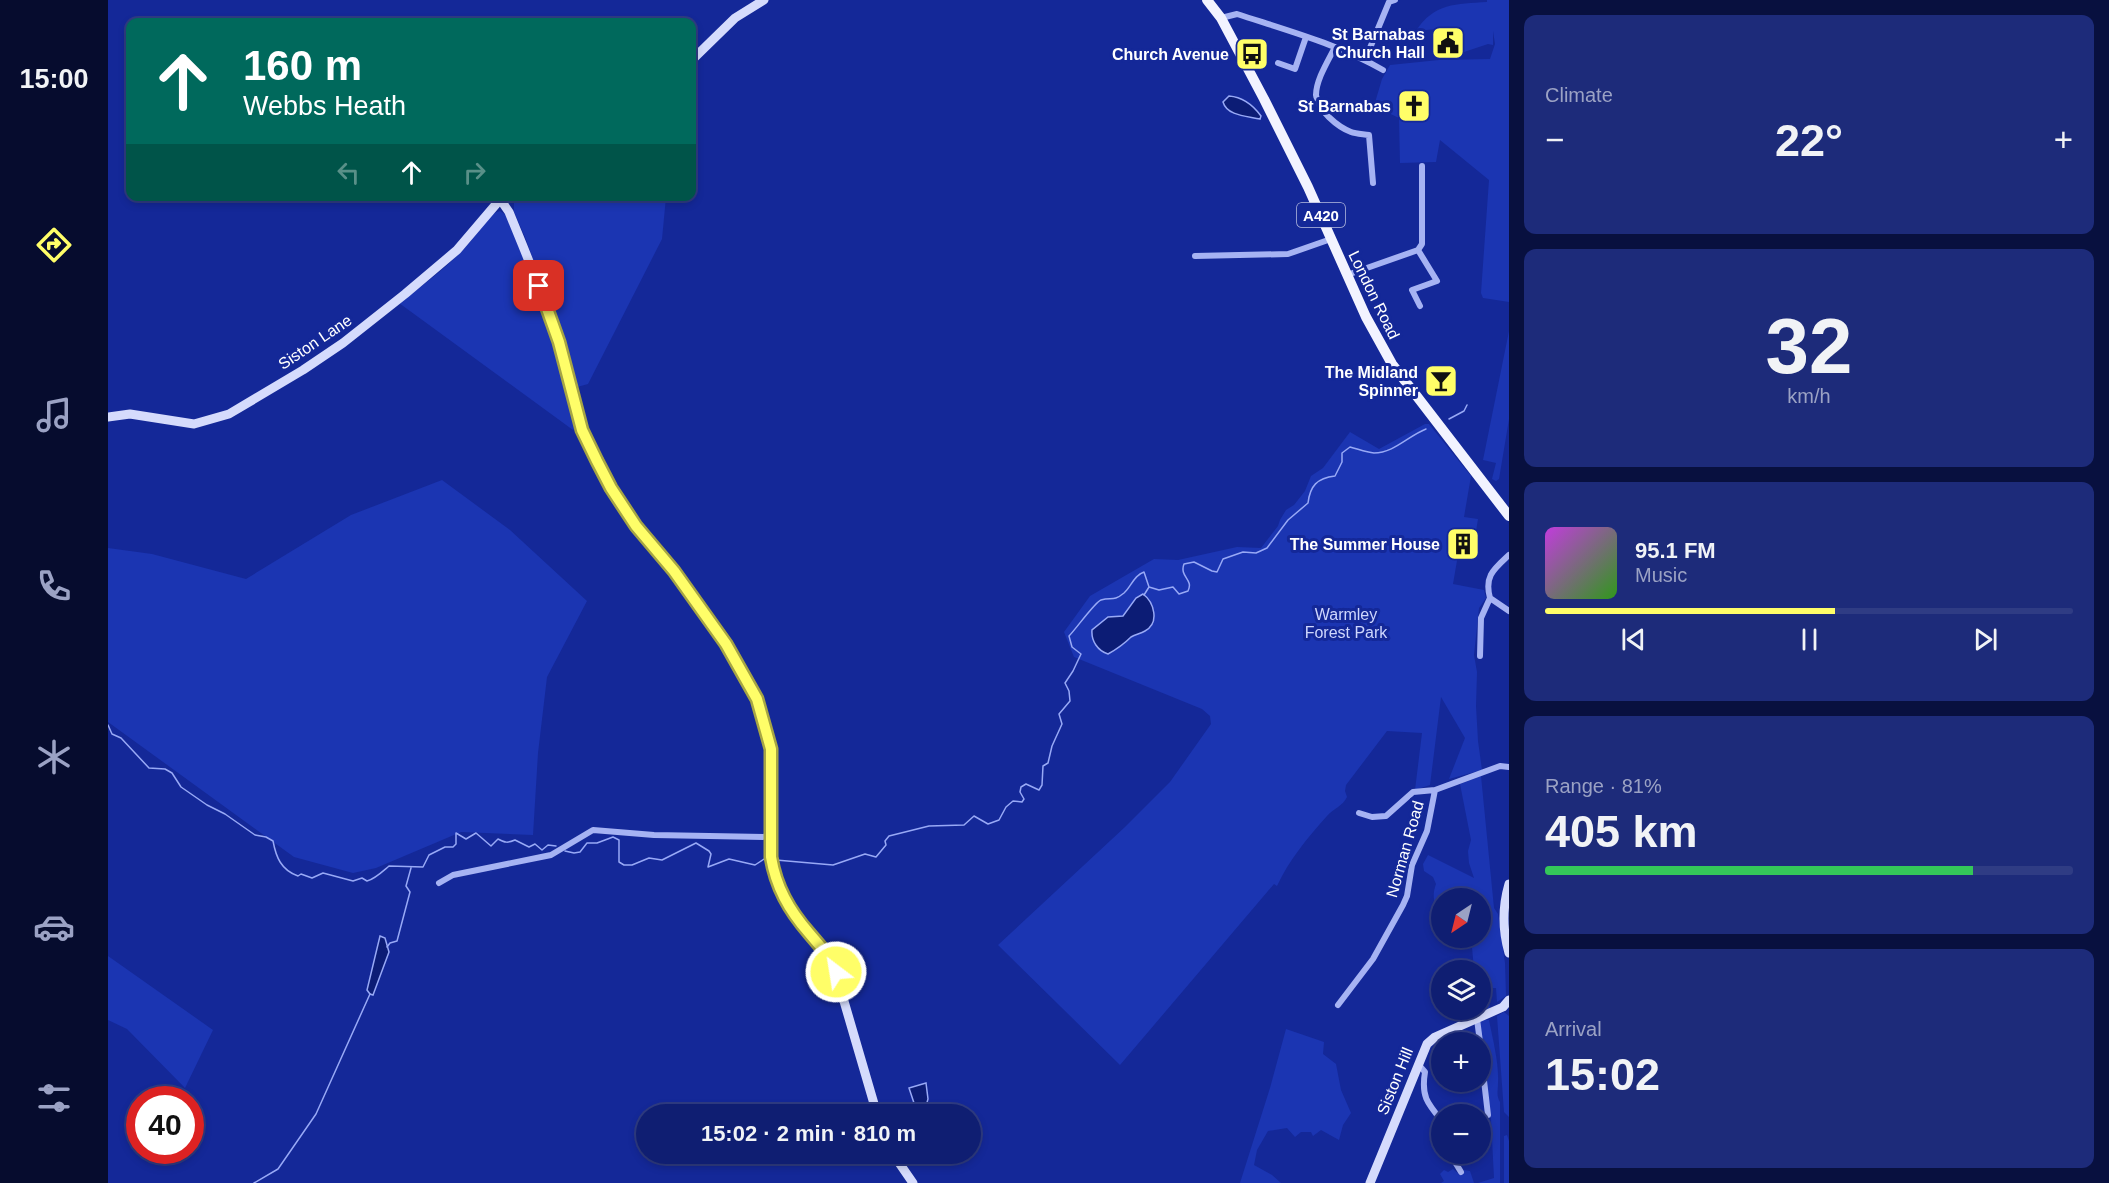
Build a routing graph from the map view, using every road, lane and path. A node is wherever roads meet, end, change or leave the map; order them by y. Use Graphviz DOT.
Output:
graph roads {
  1 [pos="764,0"];
  2 [pos="1208,0"];
  3 [pos="1395,0"];
  4 [pos="1221,18"];
  5 [pos="1306,37"];
  6 [pos="1335,47"];
  7 [pos="696,56"];
  8 [pos="1365,60"];
  9 [pos="1278,63"];
  10 [pos="1383,70"];
  11 [pos="1422,166"];
  12 [pos="1373,183"];
  13 [pos="498,201"];
  14 [pos="503,201"];
  15 [pos="1331,239"];
  16 [pos="1418,250"];
  17 [pos="1195,256"];
  18 [pos="1347,275"];
  19 [pos="1420,306"];
  20 [pos="108,417"];
  21 [pos="1504,502"];
  22 [pos="1509,516"];
  23 [pos="1509,555"];
  24 [pos="1490,598"];
  25 [pos="1509,611"];
  26 [pos="1480,656"];
  27 [pos="1509,758"];
  28 [pos="1500,766"];
  29 [pos="1509,767"];
  30 [pos="1433,790"];
  31 [pos="1359,813"];
  32 [pos="771,837"];
  33 [pos="439,883"];
  34 [pos="1509,884"];
  35 [pos="1509,953"];
  36 [pos="1509,1001"];
  37 [pos="1338,1005"];
  38 [pos="1491,1013"];
  39 [pos="1476,1020"];
  40 [pos="1417,1064"];
  41 [pos="874,1104"];
  42 [pos="1431,1107"];
  43 [pos="900,1164"];
  44 [pos="1456,1164"];
  45 [pos="1461,1172"];
  46 [pos="914,1183"];
  47 [pos="1370,1183"];
  1 -- 7 [label="street"];
  2 -- 4 [label="main road, London Road / A420"];
  3 -- 8 [label="street"];
  4 -- 5 [label="street"];
  4 -- 15 [label="main road, London Road / A420"];
  5 -- 6 [label="street"];
  5 -- 9 [label="street"];
  6 -- 8 [label="street"];
  6 -- 12 [label="street"];
  8 -- 10 [label="street"];
  11 -- 16 [label="street"];
  13 -- 20 [label="street, Siston Lane"];
  14 -- 32 [label="street"];
  15 -- 17 [label="street"];
  15 -- 18 [label="main road, London Road / A420"];
  16 -- 18 [label="street"];
  16 -- 19 [label="street"];
  18 -- 21 [label="main road, London Road / A420"];
  21 -- 22 [label="main road, A420"];
  23 -- 24 [label="street"];
  24 -- 25 [label="street"];
  24 -- 26 [label="street"];
  27 -- 28 [label="street, Norman Road"];
  28 -- 29 [label="street, Norman Road"];
  28 -- 30 [label="street, Norman Road"];
  30 -- 31 [label="street, Norman Road"];
  30 -- 37 [label="street, Norman Road"];
  32 -- 33 [label="street"];
  32 -- 41 [label="street"];
  34 -- 35 [label="street"];
  36 -- 38 [label="street, Siston Hill"];
  39 -- 40 [label="street, Siston Hill"];
  40 -- 42 [label="street"];
  40 -- 47 [label="street, Siston Hill"];
  43 -- 46 [label="street"];
  44 -- 45 [label="street"];
}
